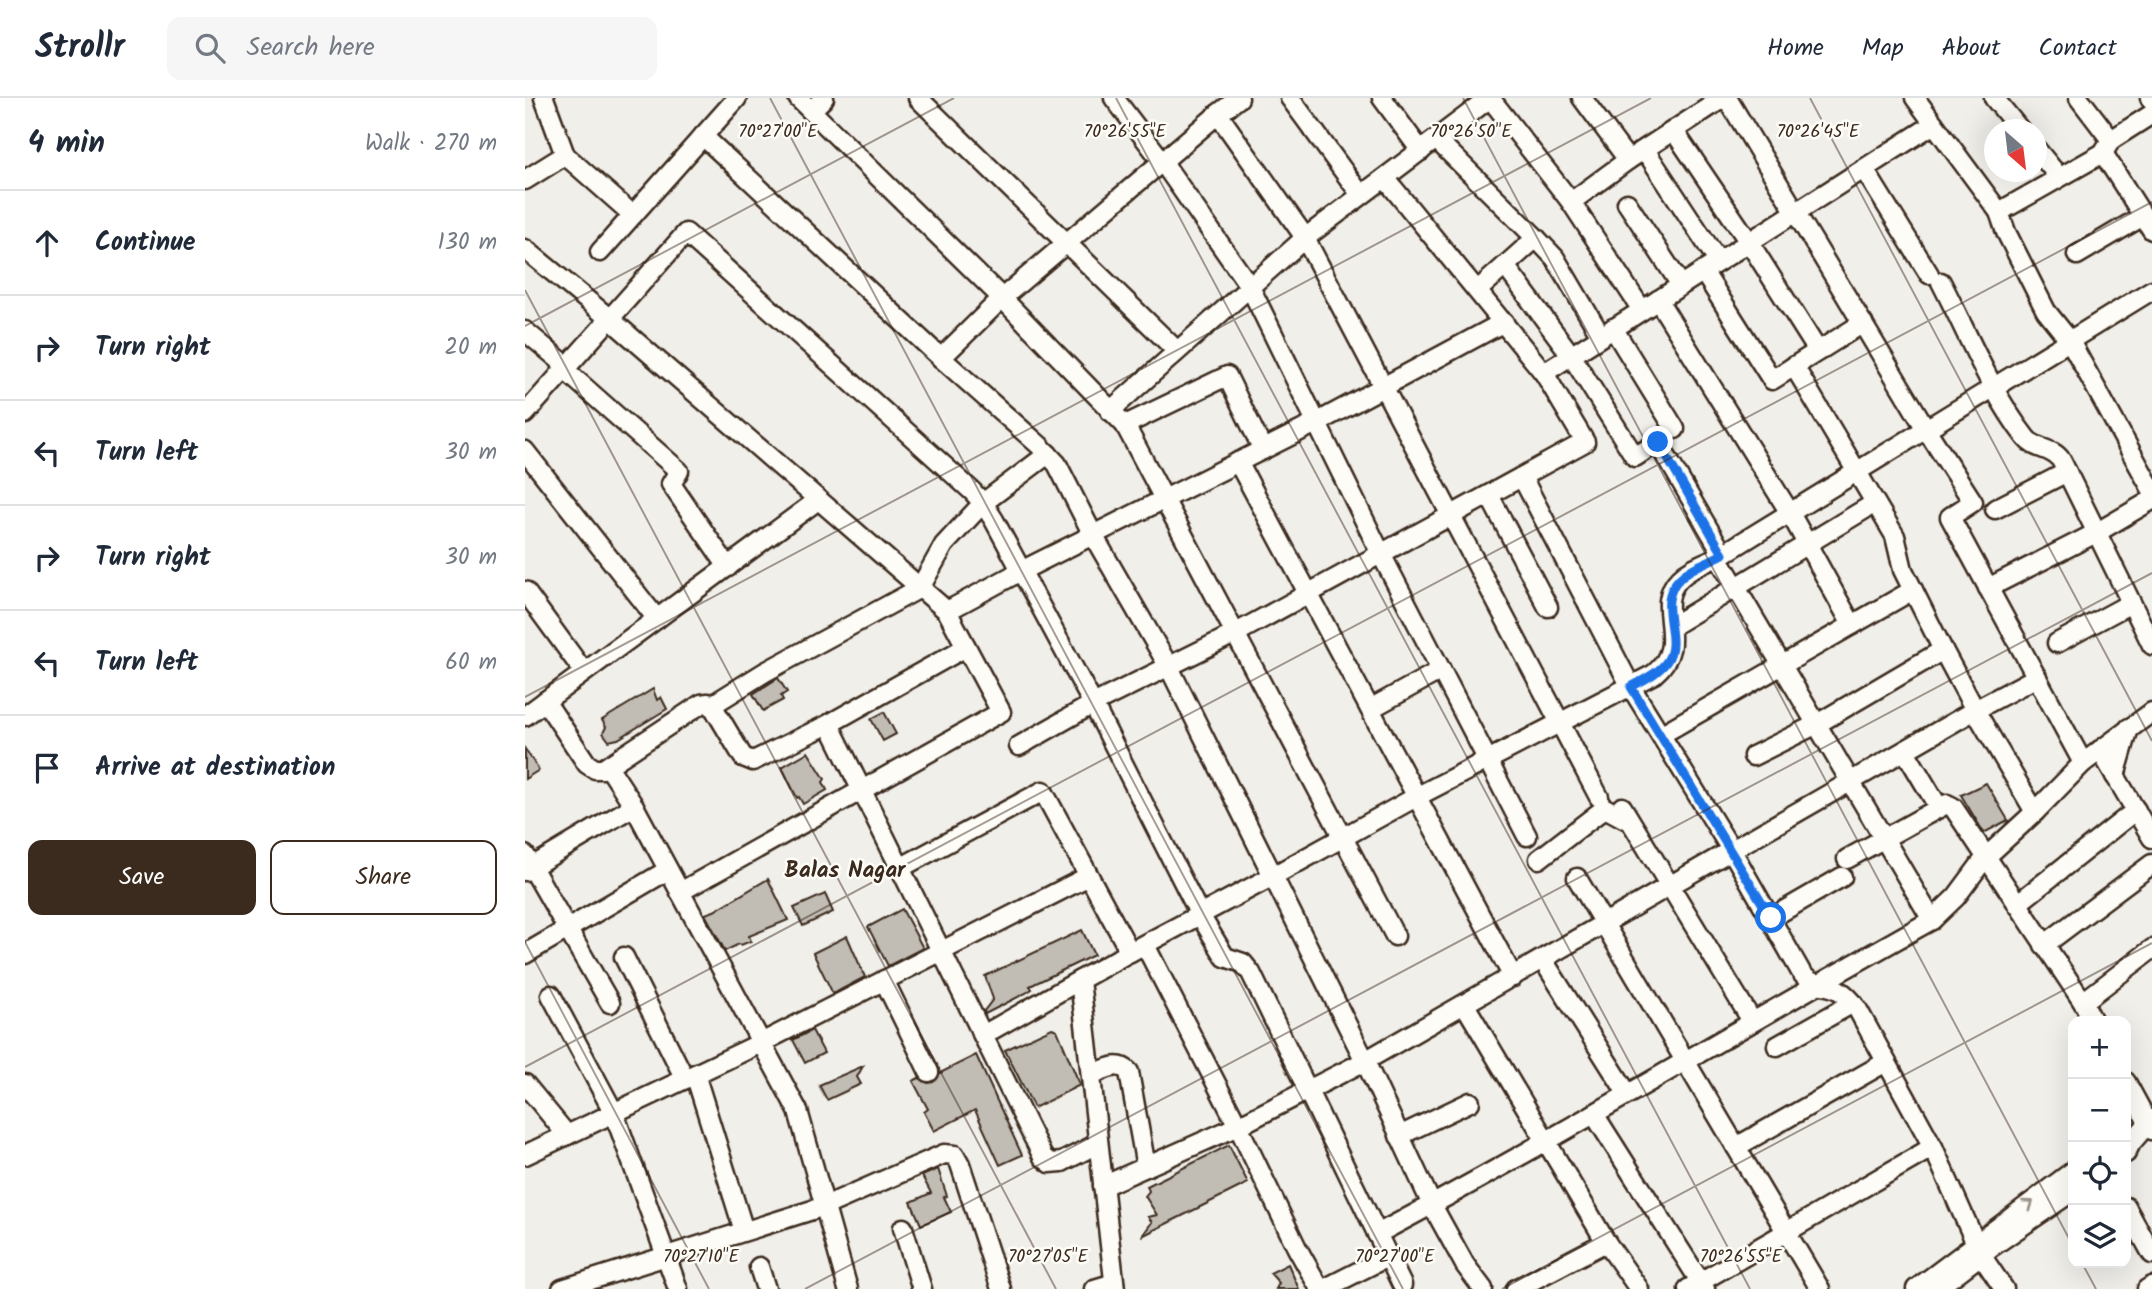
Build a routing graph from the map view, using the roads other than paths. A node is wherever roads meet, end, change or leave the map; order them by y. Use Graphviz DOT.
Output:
graph roads {
  1 [pos="544,98"];
  2 [pos="737,98"];
  3 [pos="918,98"];
  4 [pos="1114,98"];
  5 [pos="1239,98"];
  6 [pos="1290,98"];
  7 [pos="1382,98"];
  8 [pos="1490,98"];
  9 [pos="1582,98"];
  10 [pos="1725,98"];
  11 [pos="1915,98"];
  12 [pos="1994,98"];
  13 [pos="2078,98"];
  14 [pos="811,102"];
  15 [pos="1218,114"];
  16 [pos="2152,114"];
  17 [pos="2011,119"];
  18 [pos="1934,124"];
  19 [pos="1674,131"];
  20 [pos="703,136"];
  21 [pos="1436,139"];
  22 [pos="2107,147"];
  23 [pos="1645,150"];
  24 [pos="1421,151"];
  25 [pos="565,155"];
  26 [pos="1628,160"];
  27 [pos="1162,161"];
  28 [pos="2047,163"];
  29 [pos="1864,169"];
  30 [pos="2059,177"];
  31 [pos="1385,178"];
  32 [pos="525,180"];
  33 [pos="1361,195"];
  34 [pos="1571,202"];
  35 [pos="1627,203"];
  36 [pos="1797,211"];
  37 [pos="1999,212"];
  38 [pos="633,215"];
  39 [pos="2147,223"];
  40 [pos="1305,237"];
  41 [pos="1536,238"];
  42 [pos="1749,242"];
  43 [pos="1066,243"];
  44 [pos="525,249"];
  45 [pos="600,252"];
  46 [pos="2077,255"];
  47 [pos="1719,261"];
  48 [pos="1506,267"];
  49 [pos="1703,271"];
  50 [pos="1681,285"];
  51 [pos="1249,287"];
  52 [pos="1478,290"];
  53 [pos="2152,290"];
  54 [pos="1002,298"];
  55 [pos="1658,300"];
  56 [pos="1642,310"];
  57 [pos="610,319"];
  58 [pos="1504,322"];
  59 [pos="1863,323"];
  60 [pos="525,331"];
  61 [pos="1607,332"];
  62 [pos="2070,341"];
  63 [pos="1177,351"];
  64 [pos="1818,351"];
  65 [pos="1571,355"];
  66 [pos="941,358"];
  67 [pos="1794,366"];
  68 [pos="567,368"];
  69 [pos="1544,373"];
  70 [pos="1772,380"];
  71 [pos="1804,383"];
  72 [pos="1383,387"];
  73 [pos="1994,387"];
  74 [pos="526,411"];
  75 [pos="1110,411"];
  76 [pos="1316,423"];
  77 [pos="1125,425"];
  78 [pos="1675,429"];
  79 [pos="1926,429"];
  80 [pos="1263,450"];
  81 [pos="525,451"];
  82 [pos="1048,454"];
  83 [pos="1238,461"];
  84 [pos="1857,471"];
  85 [pos="2067,472"];
  86 [pos="1522,477"];
  87 [pos="2152,490"];
  88 [pos="1489,495"];
  89 [pos="1164,498"];
  90 [pos="818,500"];
  91 [pos="2152,500"];
  92 [pos="983,503"];
  93 [pos="1875,503"];
  94 [pos="1995,509"];
  95 [pos="1790,513"];
  96 [pos="1451,516"];
  97 [pos="2096,533"];
  98 [pos="1093,535"];
  99 [pos="1807,544"];
  100 [pos="1381,554"];
  101 [pos="1721,555"];
  102 [pos="728,566"];
  103 [pos="1021,571"];
  104 [pos="1736,588"];
  105 [pos="1989,588"];
  106 [pos="921,589"];
  107 [pos="1913,590"];
  108 [pos="525,591"];
  109 [pos="1310,593"];
  110 [pos="2131,603"];
  111 [pos="1548,607"];
  112 [pos="947,611"];
  113 [pos="656,619"];
  114 [pos="1852,625"];
  115 [pos="1672,626"];
  116 [pos="1236,633"];
  117 [pos="2057,643"];
  118 [pos="2152,645"];
  119 [pos="966,647"];
  120 [pos="1943,650"];
  121 [pos="1782,665"];
  122 [pos="1169,667"];
  123 [pos="1441,670"];
  124 [pos="584,672"];
  125 [pos="2037,677"];
  126 [pos="1631,687"];
  127 [pos="545,701"];
  128 [pos="1093,704"];
  129 [pos="712,705"];
  130 [pos="1370,709"];
  131 [pos="1975,710"];
  132 [pos="525,716"];
  133 [pos="2150,717"];
  134 [pos="1558,722"];
  135 [pos="1817,723"];
  136 [pos="829,724"];
  137 [pos="2129,728"];
  138 [pos="1662,734"];
  139 [pos="1019,746"];
  140 [pos="2100,750"];
  141 [pos="1905,751"];
  142 [pos="1753,756"];
  143 [pos="1487,760"];
  144 [pos="2083,763"];
  145 [pos="608,766"];
  146 [pos="2115,776"];
  147 [pos="1851,782"];
  148 [pos="862,790"];
  149 [pos="1416,797"];
  150 [pos="1599,797"];
  151 [pos="634,806"];
  152 [pos="1938,808"];
  153 [pos="2136,810"];
  154 [pos="2035,812"];
  155 [pos="1527,836"];
  156 [pos="1344,837"];
  157 [pos="1884,838"];
  158 [pos="2152,838"];
  159 [pos="1732,851"];
  160 [pos="1985,858"];
  161 [pos="1539,859"];
  162 [pos="1847,859"];
  163 [pos="528,864"];
  164 [pos="2152,864"];
  165 [pos="901,868"];
  166 [pos="668,870"];
  167 [pos="1089,876"];
  168 [pos="1273,876"];
  169 [pos="1842,877"];
  170 [pos="1577,878"];
  171 [pos="1669,887"];
  172 [pos="680,892"];
  173 [pos="2017,904"];
  174 [pos="1200,915"];
  175 [pos="1771,918"];
  176 [pos="1932,920"];
  177 [pos="1605,925"];
  178 [pos="568,928"];
  179 [pos="1395,936"];
  180 [pos="2044,945"];
  181 [pos="1137,948"];
  182 [pos="2152,949"];
  183 [pos="941,951"];
  184 [pos="525,954"];
  185 [pos="624,957"];
  186 [pos="1543,960"];
  187 [pos="1513,976"];
  188 [pos="884,980"];
  189 [pos="1080,980"];
  190 [pos="1814,985"];
  191 [pos="551,995"];
  192 [pos="2083,1002"];
  193 [pos="610,1003"];
  194 [pos="1853,1003"];
  195 [pos="1465,1004"];
  196 [pos="2090,1016"];
  197 [pos="1752,1021"];
  198 [pos="983,1035"];
  199 [pos="761,1043"];
  200 [pos="1777,1046"];
  201 [pos="1684,1059"];
  202 [pos="1365,1061"];
  203 [pos="1886,1062"];
  204 [pos="929,1072"];
  205 [pos="1091,1075"];
  206 [pos="690,1077"];
  207 [pos="525,1084"];
  208 [pos="1309,1089"];
  209 [pos="2131,1092"];
  210 [pos="1627,1093"];
  211 [pos="1470,1101"];
  212 [pos="614,1113"];
  213 [pos="1594,1114"];
  214 [pos="2150,1124"];
  215 [pos="1238,1126"];
  216 [pos="567,1136"];
  217 [pos="1399,1136"];
  218 [pos="1546,1139"];
  219 [pos="2131,1142"];
  220 [pos="1097,1144"];
  221 [pos="1736,1147"];
  222 [pos="1933,1147"];
  223 [pos="525,1155"];
  224 [pos="1146,1167"];
  225 [pos="2068,1175"];
  226 [pos="1103,1186"];
  227 [pos="2068,1194"];
  228 [pos="1432,1205"];
  229 [pos="825,1206"];
  230 [pos="2131,1216"];
  231 [pos="904,1227"];
  232 [pos="1786,1230"];
  233 [pos="744,1231"];
  234 [pos="1377,1234"];
  235 [pos="1606,1242"];
  236 [pos="1978,1249"];
  237 [pos="2152,1254"];
  238 [pos="667,1256"];
  239 [pos="1389,1256"];
  240 [pos="759,1267"];
  241 [pos="1402,1285"];
  242 [pos="1114,1286"];
  243 [pos="1698,1286"];
  244 [pos="2152,1286"];
  245 [pos="562,1289"];
  246 [pos="678,1289"];
  247 [pos="766,1289"];
  248 [pos="848,1289"];
  249 [pos="922,1289"];
  250 [pos="1001,1289"];
  251 [pos="1094,1289"];
  252 [pos="1322,1289"];
  253 [pos="1483,1289"];
  254 [pos="1516,1289"];
  255 [pos="1639,1289"];
  256 [pos="1820,1289"];
  257 [pos="1916,1289"];
  258 [pos="1937,1289"];
  259 [pos="2004,1289"];
  260 [pos="2147,1289"];
  1 -- 25 [label="street"];
  2 -- 20 [label="street"];
  3 -- 43 [label="street"];
  4 -- 27 [label="street"];
  5 -- 15 [label="street"];
  6 -- 33 [label="street"];
  7 -- 24 [label="street"];
  8 -- 21 [label="street"];
  8 -- 34 [label="street"];
  9 -- 26 [label="street"];
  10 -- 19 [label="street"];
  10 -- 36 [label="street"];
  11 -- 18 [label="street"];
  12 -- 17 [label="street"];
  13 -- 22 [label="street"];
  14 -- 54 [label="street"];
  15 -- 27 [label="street"];
  15 -- 40 [label="street"];
  16 -- 22 [label="street"];
  18 -- 29 [label="street"];
  18 -- 37 [label="street"];
  19 -- 23 [label="street"];
  19 -- 42 [label="street"];
  20 -- 38 [label="street"];
  20 -- 66 [label="street"];
  21 -- 24 [label="street"];
  21 -- 41 [label="street"];
  22 -- 30 [label="street"];
  22 -- 39 [label="street"];
  23 -- 26 [label="street"];
  23 -- 47 [label="street"];
  24 -- 31 [label="street"];
  25 -- 32 [label="street"];
  25 -- 38 [label="street"];
  26 -- 34 [label="street"];
  27 -- 43 [label="street"];
  27 -- 51 [label="street"];
  28 -- 30 [label="street"];
  29 -- 36 [label="street"];
  29 -- 73 [label="street"];
  30 -- 37 [label="street"];
  31 -- 33 [label="street"];
  31 -- 52 [label="street"];
  33 -- 40 [label="street"];
  34 -- 56 [label="street"];
  35 -- 50 [label="street"];
  36 -- 42 [label="street"];
  36 -- 59 [label="street"];
  37 -- 62 [label="street"];
  38 -- 45 [label="street"];
  39 -- 46 [label="street"];
  40 -- 51 [label="street"];
  40 -- 72 [label="street"];
  41 -- 48 [label="street"];
  41 -- 61 [label="street"];
  42 -- 47 [label="street"];
  42 -- 64 [label="street"];
  43 -- 54 [label="street"];
  43 -- 63 [label="street"];
  44 -- 57 [label="street"];
  47 -- 49 [label="street"];
  48 -- 52 [label="street"];
  48 -- 65 [label="street"];
  49 -- 50 [label="street"];
  49 -- 70 [label="street"];
  50 -- 55 [label="street"];
  51 -- 63 [label="street"];
  51 -- 76 [label="street"];
  52 -- 58 [label="street"];
  53 -- 62 [label="street"];
  54 -- 66 [label="street"];
  54 -- 75 [label="street"];
  55 -- 56 [label="street"];
  55 -- 95 [label="street"];
  56 -- 61 [label="street"];
  57 -- 68 [label="street"];
  57 -- 90 [label="street"];
  57 -- 92 [label="street"];
  58 -- 69 [label="street"];
  58 -- 72 [label="street"];
  59 -- 64 [label="street"];
  59 -- 79 [label="street"];
  60 -- 68 [label="street"];
  61 -- 65 [label="street"];
  61 -- 78 [label="street"];
  62 -- 73 [label="street"];
  62 -- 87 [label="street"];
  63 -- 75 [label="street"];
  64 -- 67 [label="street"];
  65 -- 69 [label="street"];
  65 -- 101 [label="street"];
  66 -- 82 [label="street"];
  67 -- 70 [label="street"];
  67 -- 71 [label="street"];
  68 -- 74 [label="street"];
  68 -- 102 [label="street"];
  69 -- 86 [label="street"];
  70 -- 71 [label="street"];
  71 -- 84 [label="street"];
  72 -- 76 [label="street"];
  72 -- 96 [label="street"];
  73 -- 79 [label="street"];
  73 -- 85 [label="street"];
  75 -- 77 [label="street"];
  76 -- 80 [label="street"];
  76 -- 100 [label="street"];
  77 -- 80 [label="street"];
  77 -- 89 [label="street"];
  79 -- 84 [label="street"];
  79 -- 105 [label="street"];
  80 -- 83 [label="street"];
  81 -- 113 [label="street"];
  82 -- 92 [label="street"];
  82 -- 98 [label="street"];
  83 -- 89 [label="street"];
  83 -- 109 [label="street"];
  84 -- 93 [label="street"];
  84 -- 95 [label="street"];
  85 -- 94 [label="street"];
  85 -- 97 [label="street"];
  86 -- 88 [label="street"];
  86 -- 126 [label="street"];
  88 -- 96 [label="street"];
  88 -- 111 [label="street"];
  89 -- 98 [label="street"];
  89 -- 116 [label="street"];
  90 -- 102 [label="street"];
  90 -- 106 [label="street"];
  91 -- 97 [label="street"];
  92 -- 103 [label="street"];
  92 -- 106 [label="street"];
  93 -- 99 [label="street"];
  93 -- 107 [label="street"];
  95 -- 99 [label="street"];
  95 -- 101 [label="street"];
  96 -- 100 [label="street"];
  96 -- 134 [label="street"];
  97 -- 105 [label="street"];
  97 -- 110 [label="street"];
  98 -- 103 [label="street"];
  98 -- 122 [label="street"];
  99 -- 104 [label="street"];
  99 -- 114 [label="street"];
  100 -- 109 [label="street"];
  100 -- 123 [label="street"];
  101 -- 104 [label="street"];
  101 -- 115 [label="street"];
  102 -- 113 [label="street"];
  103 -- 112 [label="street"];
  103 -- 128 [label="street"];
  104 -- 115 [label="street"];
  104 -- 121 [label="street"];
  105 -- 125 [label="street"];
  106 -- 112 [label="street"];
  106 -- 129 [label="street"];
  107 -- 114 [label="street"];
  107 -- 120 [label="street"];
  108 -- 124 [label="street"];
  109 -- 116 [label="street"];
  109 -- 130 [label="street"];
  110 -- 117 [label="street"];
  110 -- 118 [label="street"];
  112 -- 119 [label="street"];
  113 -- 124 [label="street"];
  114 -- 121 [label="street"];
  115 -- 126 [label="street"];
  116 -- 122 [label="street"];
  116 -- 156 [label="street"];
  119 -- 136 [label="street"];
  119 -- 148 [label="street"];
  120 -- 131 [label="street"];
  120 -- 135 [label="street"];
  121 -- 135 [label="street"];
  121 -- 138 [label="street"];
  122 -- 128 [label="street"];
  122 -- 168 [label="street"];
  123 -- 130 [label="street"];
  123 -- 143 [label="street"];
  124 -- 127 [label="street"];
  125 -- 131 [label="street"];
  125 -- 144 [label="street"];
  126 -- 134 [label="street"];
  126 -- 138 [label="street"];
  127 -- 132 [label="street"];
  127 -- 145 [label="street"];
  128 -- 139 [label="street"];
  128 -- 174 [label="street"];
  129 -- 136 [label="street"];
  129 -- 145 [label="street"];
  130 -- 149 [label="street"];
  131 -- 141 [label="street"];
  131 -- 154 [label="street"];
  133 -- 137 [label="street"];
  134 -- 143 [label="street"];
  134 -- 150 [label="street"];
  135 -- 142 [label="street"];
  135 -- 147 [label="street"];
  136 -- 148 [label="street"];
  137 -- 140 [label="street"];
  137 -- 146 [label="street"];
  138 -- 159 [label="street"];
  140 -- 144 [label="street"];
  140 -- 146 [label="street"];
  141 -- 147 [label="street"];
  141 -- 152 [label="street"];
  143 -- 149 [label="street"];
  143 -- 155 [label="street"];
  144 -- 154 [label="street"];
  145 -- 151 [label="street"];
  146 -- 153 [label="street"];
  147 -- 157 [label="street"];
  147 -- 159 [label="street"];
  148 -- 165 [label="street"];
  148 -- 172 [label="street"];
  149 -- 156 [label="street"];
  149 -- 187 [label="street"];
  151 -- 163 [label="street"];
  151 -- 166 [label="street"];
  152 -- 157 [label="street"];
  152 -- 160 [label="street"];
  153 -- 158 [label="street"];
  153 -- 173 [label="street"];
  154 -- 160 [label="street"];
  156 -- 168 [label="street"];
  156 -- 179 [label="street"];
  157 -- 162 [label="street"];
  157 -- 176 [label="street"];
  159 -- 171 [label="street"];
  159 -- 175 [label="street"];
  160 -- 173 [label="street"];
  160 -- 176 [label="street"];
  161 -- 171 [label="street"];
  163 -- 178 [label="street"];
  164 -- 180 [label="street"];
  165 -- 167 [label="street"];
  165 -- 183 [label="street"];
  166 -- 172 [label="street"];
  166 -- 178 [label="street"];
  167 -- 181 [label="street"];
  167 -- 183 [label="street"];
  168 -- 174 [label="street"];
  168 -- 202 [label="street"];
  169 -- 175 [label="street"];
  170 -- 177 [label="street"];
  171 -- 177 [label="street"];
  171 -- 197 [label="street"];
  172 -- 199 [label="street"];
  173 -- 180 [label="street"];
  174 -- 181 [label="street"];
  174 -- 208 [label="street"];
  175 -- 190 [label="street"];
  176 -- 190 [label="street"];
  177 -- 186 [label="street"];
  177 -- 201 [label="street"];
  178 -- 184 [label="street"];
  178 -- 193 [label="street"];
  180 -- 192 [label="street"];
  181 -- 189 [label="street"];
  181 -- 215 [label="street"];
  182 -- 192 [label="street"];
  183 -- 188 [label="street"];
  183 -- 198 [label="street"];
  185 -- 206 [label="street"];
  186 -- 187 [label="street"];
  186 -- 210 [label="street"];
  187 -- 195 [label="street"];
  188 -- 199 [label="street"];
  188 -- 204 [label="street"];
  189 -- 198 [label="street"];
  189 -- 205 [label="street"];
  190 -- 194 [label="street"];
  190 -- 197 [label="street"];
  191 -- 212 [label="street"];
  192 -- 196 [label="street"];
  194 -- 200 [label="street"];
  194 -- 203 [label="street"];
  195 -- 202 [label="street"];
  195 -- 218 [label="street"];
  197 -- 201 [label="street"];
  198 -- 220 [label="street"];
  199 -- 206 [label="street"];
  199 -- 229 [label="street"];
  201 -- 210 [label="street"];
  201 -- 221 [label="street"];
  202 -- 208 [label="street"];
  202 -- 217 [label="street"];
  203 -- 221 [label="street"];
  203 -- 222 [label="street"];
  205 -- 220 [label="street"];
  205 -- 224 [label="street"];
  206 -- 212 [label="street"];
  206 -- 233 [label="street"];
  207 -- 216 [label="street"];
  208 -- 215 [label="street"];
  208 -- 234 [label="street"];
  209 -- 214 [label="street"];
  210 -- 213 [label="street"];
  211 -- 217 [label="street"];
  212 -- 216 [label="street"];
  212 -- 238 [label="street"];
  213 -- 218 [label="street"];
  213 -- 243 [label="street"];
  214 -- 219 [label="street"];
  215 -- 224 [label="street"];
  215 -- 252 [label="street"];
  216 -- 223 [label="street"];
  217 -- 228 [label="street"];
  218 -- 228 [label="street"];
  218 -- 235 [label="street"];
  220 -- 226 [label="street"];
  221 -- 232 [label="street"];
  222 -- 232 [label="street"];
  222 -- 236 [label="street"];
  224 -- 226 [label="street"];
  236 -- 225 [label="street, one-way"];
  226 -- 242 [label="street"];
  227 -- 236 [label="street"];
  228 -- 234 [label="street"];
  228 -- 253 [label="street"];
  229 -- 233 [label="street"];
  229 -- 248 [label="street"];
  229 -- 250 [label="street"];
  230 -- 237 [label="street"];
  231 -- 249 [label="street"];
  232 -- 243 [label="street"];
  232 -- 256 [label="street"];
  233 -- 238 [label="street"];
  234 -- 239 [label="street"];
  235 -- 254 [label="street"];
  235 -- 255 [label="street"];
  236 -- 257 [label="street"];
  236 -- 258 [label="street"];
  236 -- 259 [label="street"];
  238 -- 245 [label="street"];
  238 -- 246 [label="street"];
  239 -- 241 [label="street"];
  239 -- 252 [label="street"];
  240 -- 247 [label="street"];
  242 -- 251 [label="street"];
  244 -- 260 [label="street"];
}
